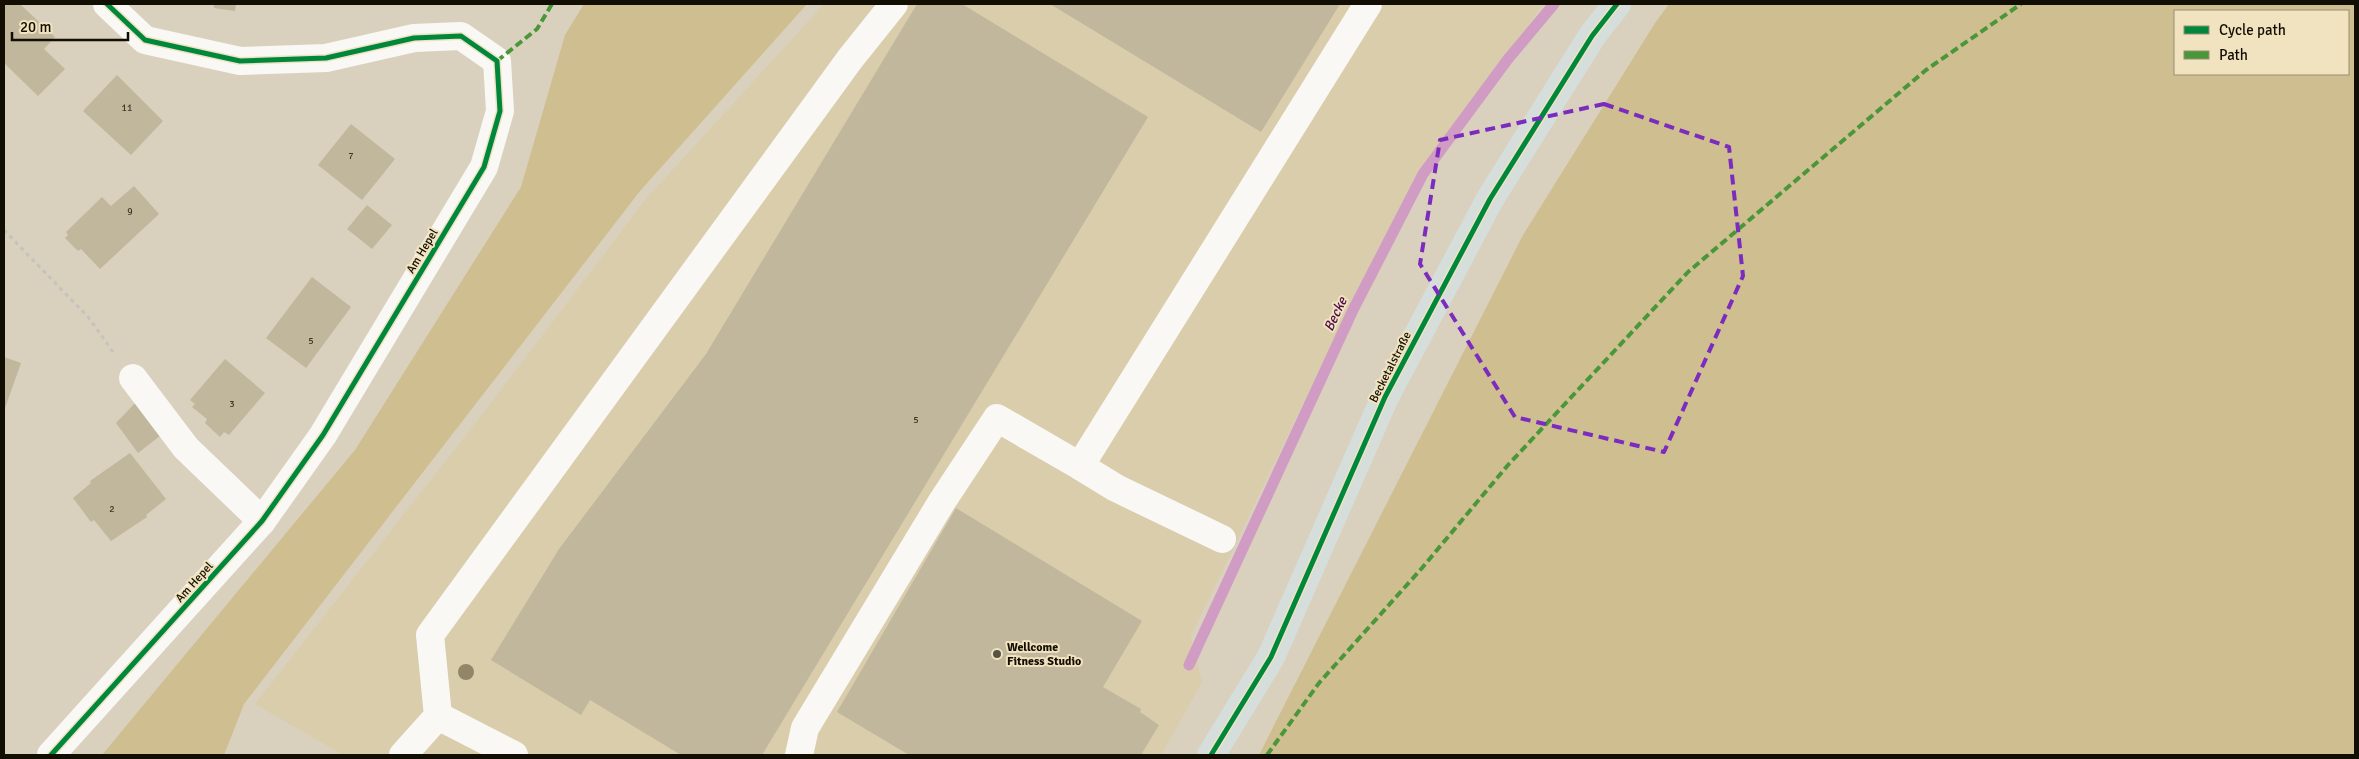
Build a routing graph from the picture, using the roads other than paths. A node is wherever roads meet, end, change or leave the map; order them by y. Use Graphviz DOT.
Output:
graph roads {
  1 [pos="107,4"];
  2 [pos="894,4"];
  3 [pos="1368,4"];
  4 [pos="1617,4"];
  5 [pos="133,378"];
  6 [pos="1080,466"];
  7 [pos="262,521"];
  8 [pos="1222,539"];
  9 [pos="438,716"];
  10 [pos="51,755"];
  11 [pos="403,755"];
  12 [pos="514,755"];
  13 [pos="799,755"];
  14 [pos="1211,755"];
  1 -- 7 [label="street, Am Hepel"];
  2 -- 9 [label="street"];
  3 -- 6 [label="street"];
  4 -- 14 [label="main road, Becketalstraße"];
  5 -- 7 [label="street"];
  6 -- 8 [label="street"];
  6 -- 13 [label="street"];
  7 -- 10 [label="street, Am Hepel"];
  9 -- 11 [label="street"];
  9 -- 12 [label="street"];
}
